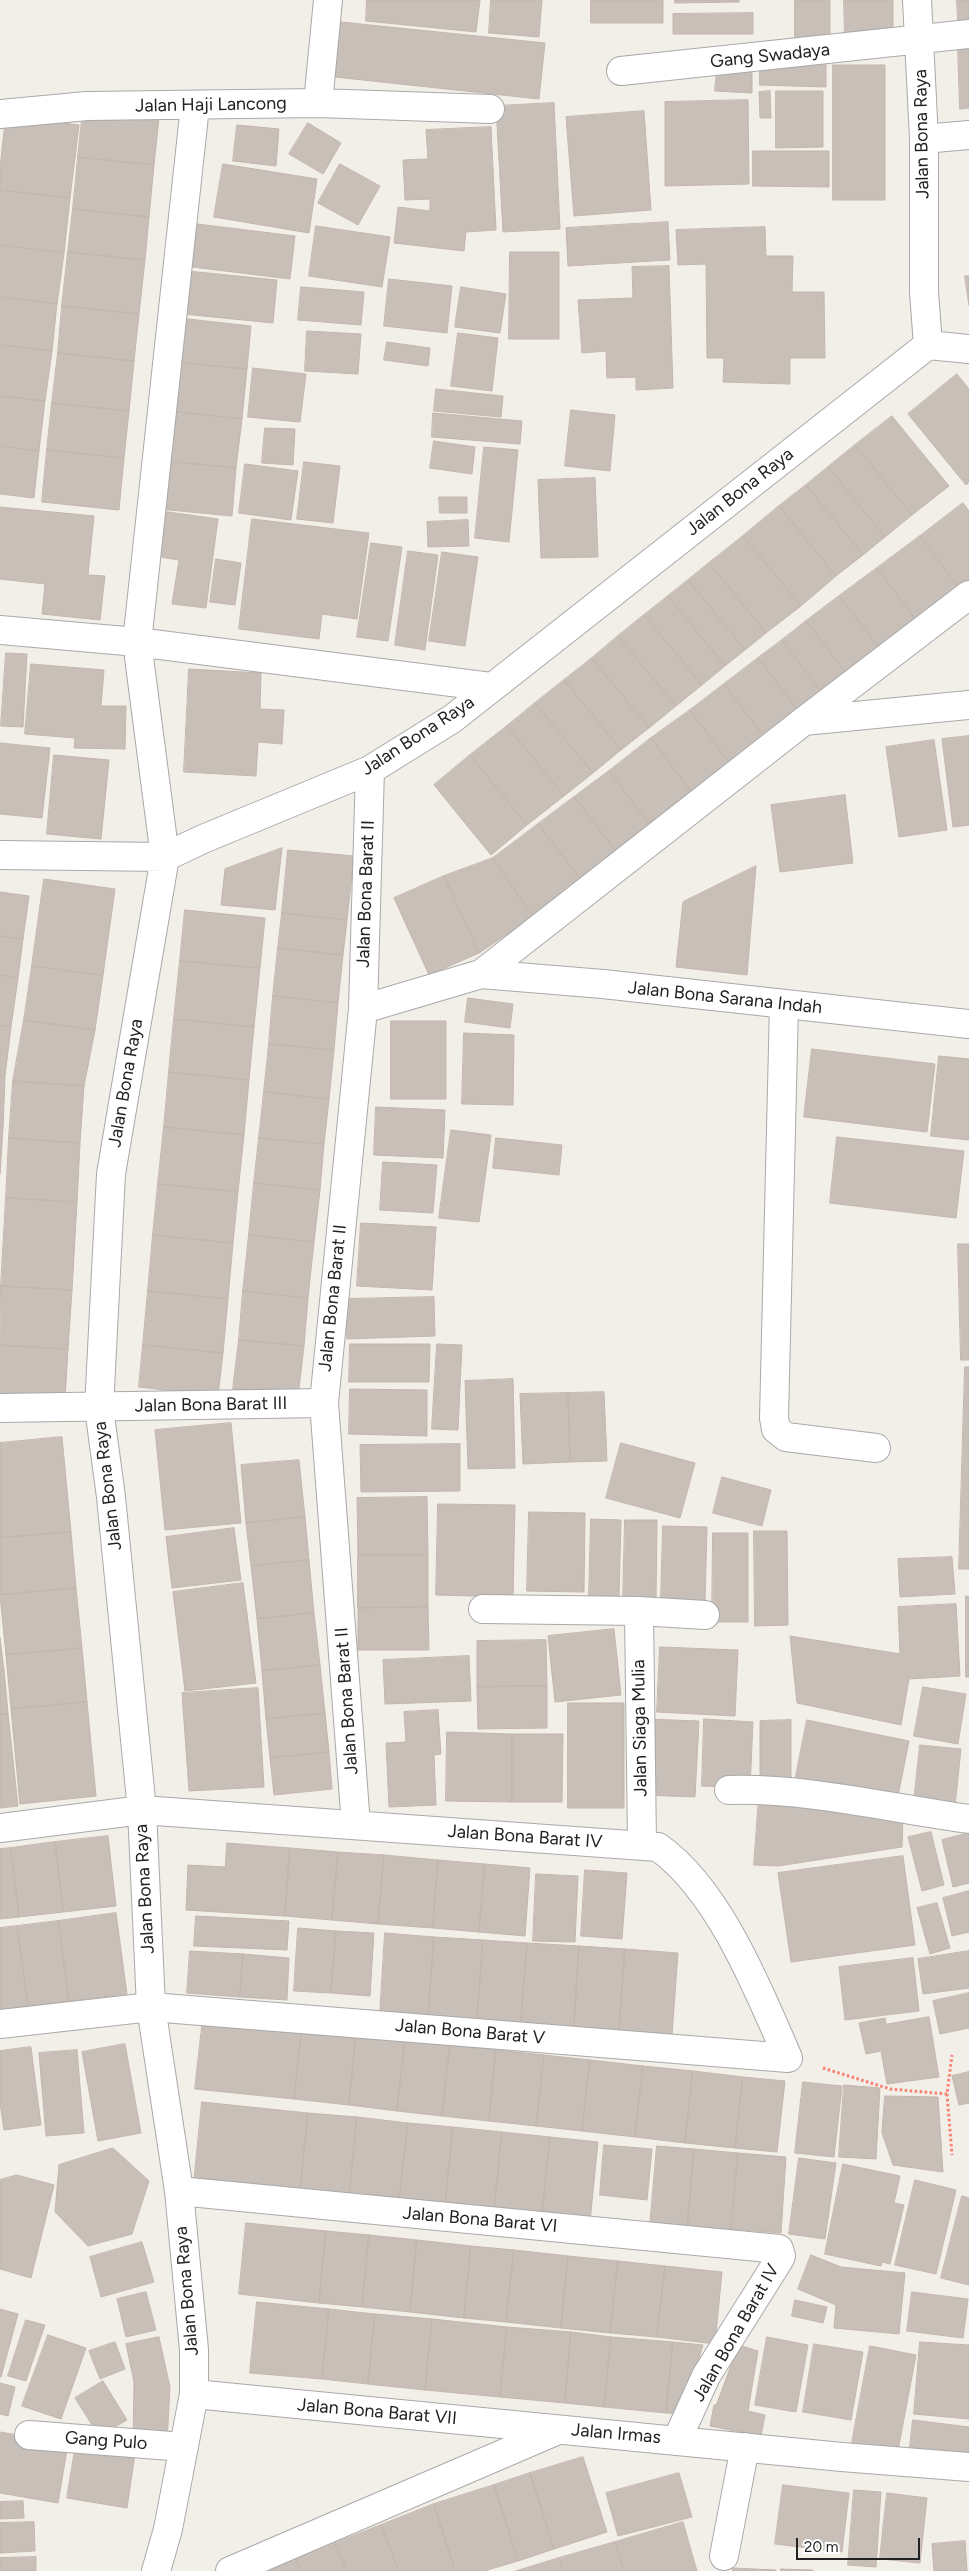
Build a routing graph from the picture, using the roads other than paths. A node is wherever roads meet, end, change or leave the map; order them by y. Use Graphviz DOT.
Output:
graph roads {
  1 [pos="328,0"];
  2 [pos="917,0"];
  3 [pos="969,34"];
  4 [pos="920,40"];
  5 [pos="621,71"];
  6 [pos="318,103"];
  7 [pos="195,106"];
  8 [pos="490,109"];
  9 [pos="0,114"];
  10 [pos="969,135"];
  11 [pos="924,138"];
  12 [pos="928,345"];
  13 [pos="969,349"];
  14 [pos="969,594"];
  15 [pos="0,630"];
  16 [pos="137,642"];
  17 [pos="491,687"];
  18 [pos="969,705"];
  19 [pos="804,721"];
  20 [pos="370,770"];
  21 [pos="0,855"];
  22 [pos="165,857"];
  23 [pos="481,974"];
  24 [pos="784,1004"];
  25 [pos="363,1009"];
  26 [pos="969,1024"];
  27 [pos="324,1403"];
  28 [pos="0,1408"];
  29 [pos="99,1408"];
  30 [pos="876,1448"];
  31 [pos="483,1609"];
  32 [pos="639,1611"];
  33 [pos="705,1615"];
  34 [pos="729,1790"];
  35 [pos="142,1810"];
  36 [pos="969,1819"];
  37 [pos="356,1825"];
  38 [pos="0,1828"];
  39 [pos="642,1844"];
  40 [pos="151,2007"];
  41 [pos="0,2024"];
  42 [pos="788,2058"];
  43 [pos="179,2191"];
  44 [pos="780,2252"];
  45 [pos="194,2394"];
  46 [pos="560,2429"];
  47 [pos="29,2435"];
  48 [pos="677,2440"];
  49 [pos="184,2447"];
  50 [pos="745,2447"];
  51 [pos="969,2467"];
  52 [pos="724,2556"];
  53 [pos="156,2571"];
  54 [pos="230,2571"];
  1 -- 6 [label="street"];
  2 -- 4 [label="street, Jalan Bona Raya"];
  3 -- 4 [label="street, Gang Swadaya"];
  4 -- 5 [label="street, Gang Swadaya"];
  4 -- 11 [label="street, Jalan Bona Raya"];
  6 -- 7 [label="street, Jalan Haji Lancong"];
  6 -- 8 [label="street, Jalan Haji Lancong"];
  7 -- 9 [label="street, Jalan Haji Lancong"];
  7 -- 16 [label="street"];
  10 -- 11 [label="street"];
  11 -- 12 [label="street, Jalan Bona Raya"];
  12 -- 13 [label="street"];
  12 -- 17 [label="street, Jalan Bona Raya"];
  14 -- 19 [label="street"];
  15 -- 16 [label="street"];
  16 -- 17 [label="street"];
  16 -- 22 [label="street"];
  17 -- 20 [label="street, Jalan Bona Raya"];
  18 -- 19 [label="street"];
  19 -- 23 [label="street"];
  20 -- 22 [label="street, Jalan Bona Raya"];
  20 -- 25 [label="street, Jalan Bona Barat II"];
  21 -- 22 [label="street"];
  22 -- 29 [label="street, Jalan Bona Raya"];
  23 -- 24 [label="street, Jalan Bona Sarana Indah"];
  23 -- 25 [label="street"];
  24 -- 26 [label="street, Jalan Bona Sarana Indah"];
  24 -- 30 [label="street"];
  25 -- 27 [label="street, Jalan Bona Barat II"];
  27 -- 29 [label="street, Jalan Bona Barat III"];
  27 -- 37 [label="street, Jalan Bona Barat II"];
  28 -- 29 [label="street, Jalan Bona Barat III"];
  29 -- 35 [label="street, Jalan Bona Raya"];
  31 -- 32 [label="street"];
  32 -- 33 [label="street"];
  32 -- 39 [label="street, Jalan Siaga Mulia"];
  34 -- 36 [label="street"];
  35 -- 37 [label="street, Jalan Bona Barat IV"];
  35 -- 38 [label="street, Jalan Bona Barat IV"];
  35 -- 40 [label="street, Jalan Bona Raya"];
  37 -- 39 [label="street, Jalan Bona Barat IV"];
  39 -- 42 [label="street, Jalan Bona Barat IV"];
  40 -- 41 [label="street, Jalan Bona Barat V"];
  40 -- 42 [label="street, Jalan Bona Barat V"];
  40 -- 43 [label="street, Jalan Bona Raya"];
  43 -- 44 [label="street, Jalan Bona Barat VI"];
  43 -- 45 [label="street, Jalan Bona Raya"];
  44 -- 48 [label="street, Jalan Bona Barat IV"];
  45 -- 46 [label="street, Jalan Bona Barat VII"];
  45 -- 49 [label="street, Jalan Bona Raya"];
  46 -- 48 [label="street, Jalan Irmas"];
  46 -- 54 [label="street, Jalan Irmas"];
  47 -- 49 [label="street, Gang Pulo"];
  48 -- 50 [label="street, Jalan Irmas"];
  49 -- 53 [label="street, Jalan Bona Raya"];
  50 -- 51 [label="street, Jalan Irmas"];
  50 -- 52 [label="street"];
}
